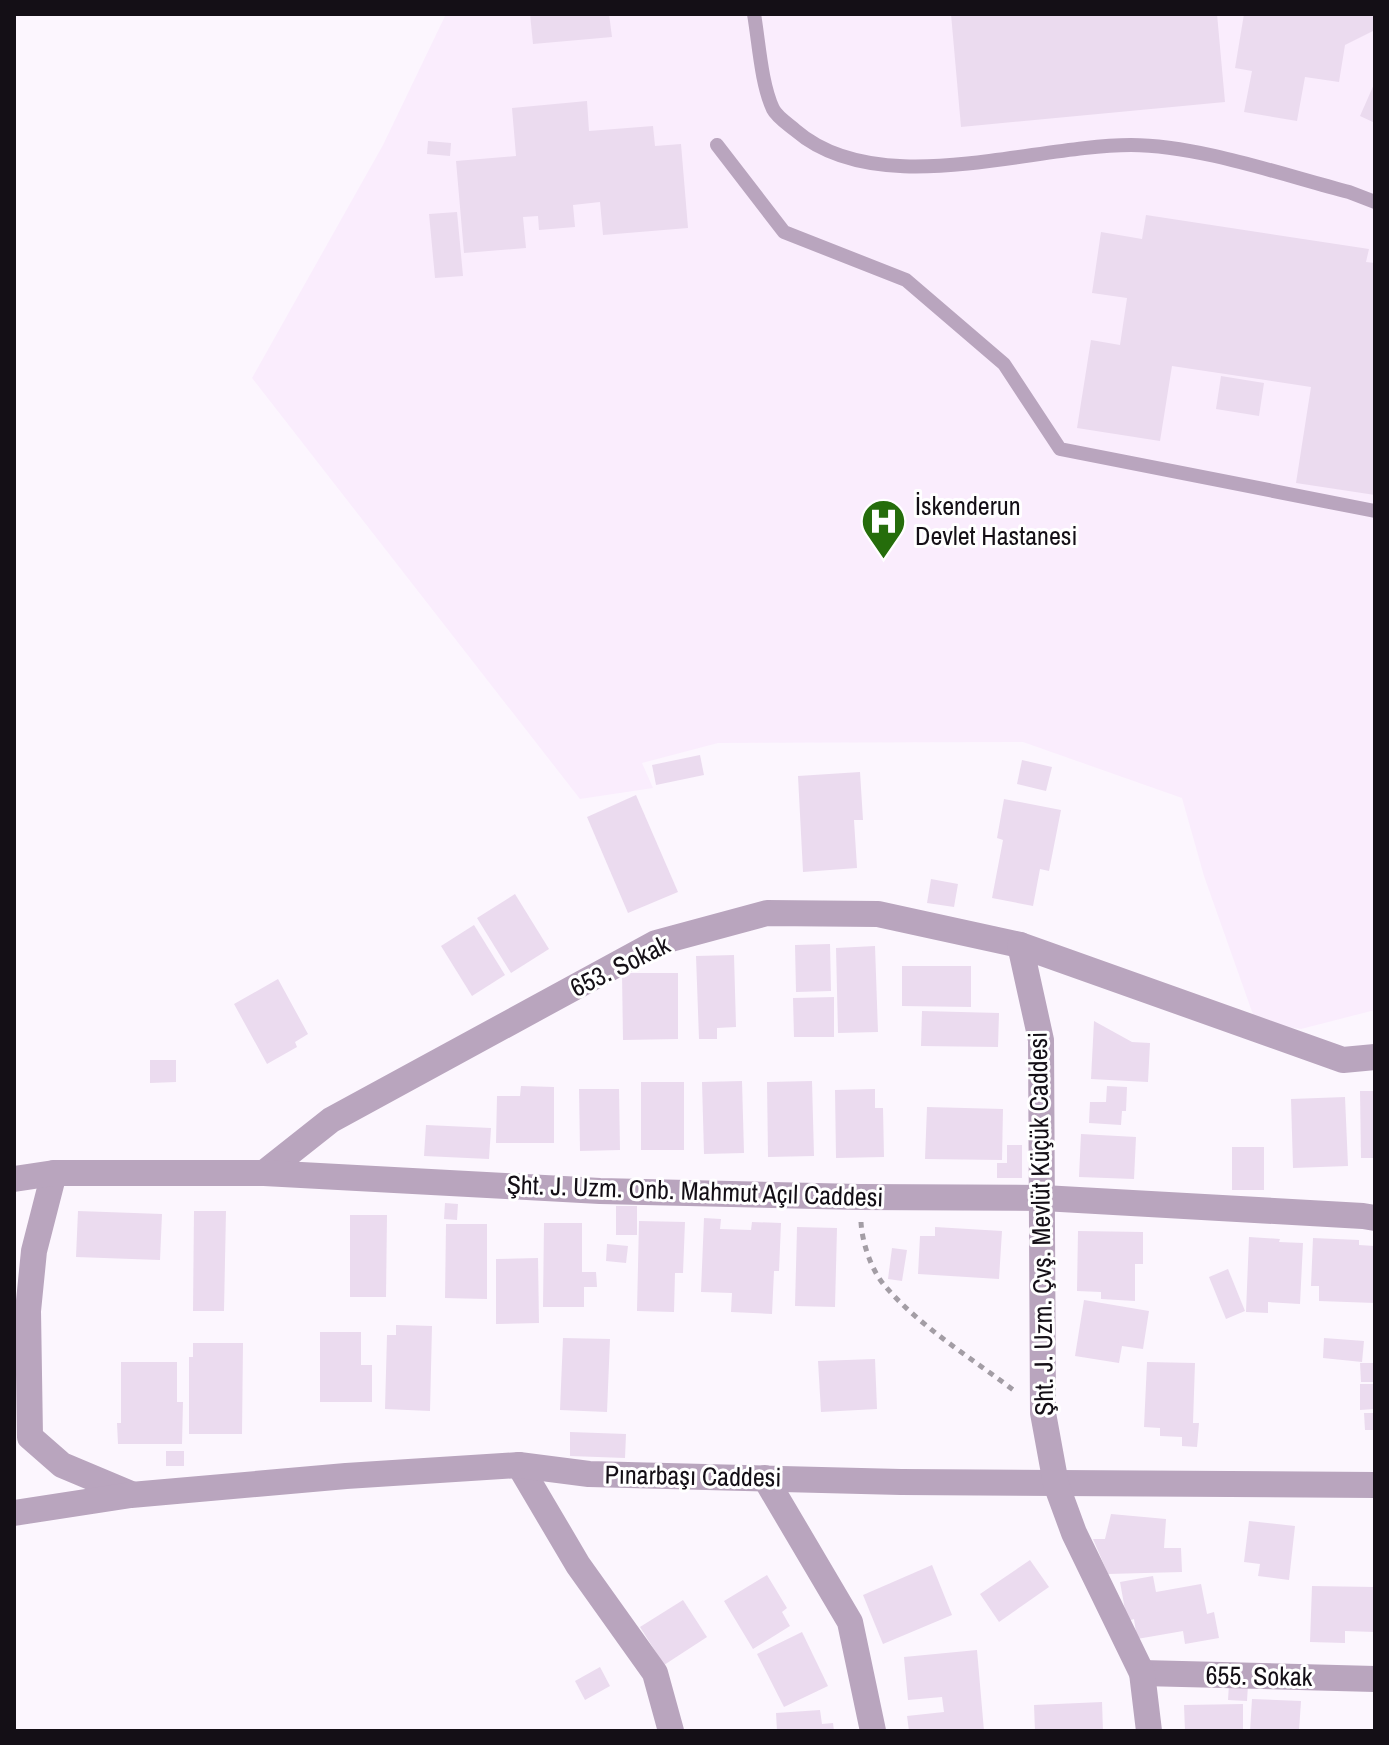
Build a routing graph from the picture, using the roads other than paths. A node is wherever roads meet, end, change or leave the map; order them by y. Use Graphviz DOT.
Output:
graph roads {
  1 [pos="754,14"];
  2 [pos="717,145"];
  3 [pos="1375,202"];
  4 [pos="1375,511"];
  5 [pos="1020,945"];
  6 [pos="1375,1057"];
  7 [pos="54,1173"];
  8 [pos="264,1173"];
  9 [pos="14,1179"];
  10 [pos="1043,1198"];
  11 [pos="1375,1218"];
  12 [pos="21,1313"];
  13 [pos="519,1465"];
  14 [pos="765,1478"];
  15 [pos="1056,1484"];
  16 [pos="1375,1485"];
  17 [pos="131,1495"];
  18 [pos="14,1513"];
  19 [pos="1142,1673"];
  20 [pos="1375,1679"];
  21 [pos="671,1731"];
  22 [pos="873,1731"];
  23 [pos="1149,1731"];
  1 -- 3 [label="lane"];
  2 -- 4 [label="lane"];
  5 -- 6 [label="street"];
  5 -- 8 [label="street, 653. Sokak"];
  5 -- 10 [label="street, Şht. J. Uzm. Çvş. Mevlüt Küçük Caddesi"];
  7 -- 8 [label="street, Şht. J. Uzm. Onb. Mahmut Açıl Caddesi"];
  7 -- 9 [label="street, Şht. J. Uzm. Onb. Mahmut Açıl Caddesi"];
  7 -- 12 [label="street"];
  8 -- 10 [label="street, Şht. J. Uzm. Onb. Mahmut Açıl Caddesi"];
  10 -- 11 [label="street, Şht. J. Uzm. Onb. Mahmut Açıl Caddesi"];
  10 -- 15 [label="street, Şht. J. Uzm. Çvş. Mevlüt Küçük Caddesi"];
  12 -- 17 [label="street"];
  13 -- 14 [label="street, Pınarbaşı Caddesi"];
  13 -- 17 [label="street, Pınarbaşı Caddesi"];
  13 -- 21 [label="street"];
  14 -- 15 [label="street, Pınarbaşı Caddesi"];
  14 -- 22 [label="street"];
  15 -- 16 [label="street, Pınarbaşı Caddesi"];
  15 -- 19 [label="street, Şht. J. Uzm. Çvş. Mevlüt Küçük Caddesi"];
  17 -- 18 [label="street, Pınarbaşı Caddesi"];
  19 -- 20 [label="street, 655. Sokak"];
  19 -- 23 [label="street, Şht. J. Uzm. Çvş. Mevlüt Küçük Caddesi"];
}
